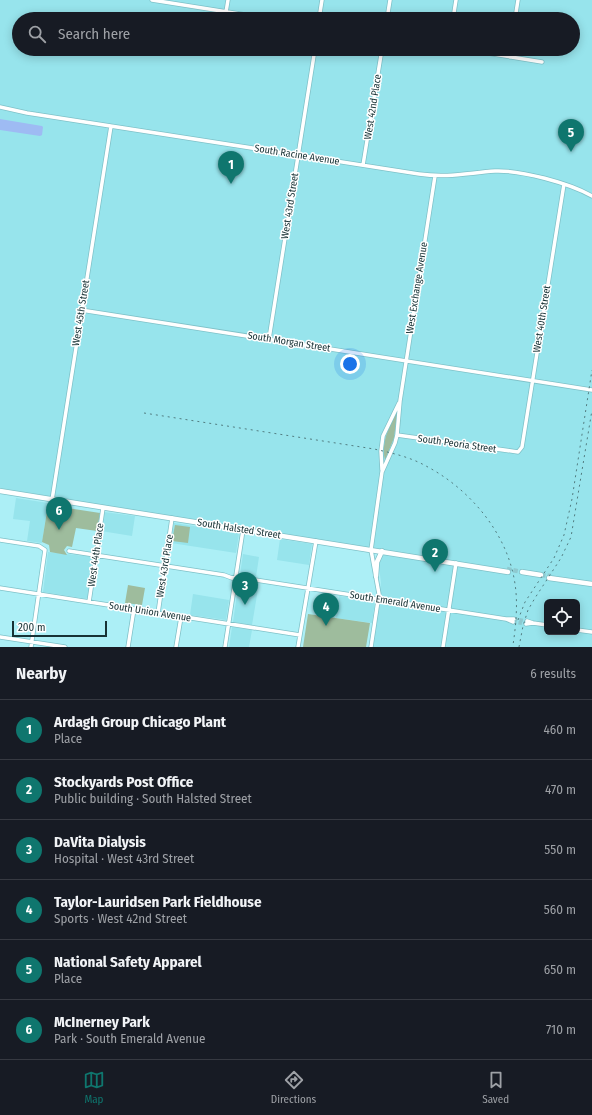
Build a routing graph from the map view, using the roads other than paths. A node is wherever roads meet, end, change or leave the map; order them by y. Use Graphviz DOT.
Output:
graph roads {
  1 [pos="152,0"];
  2 [pos="228,0"];
  3 [pos="322,0"];
  4 [pos="390,0"];
  5 [pos="456,0"];
  6 [pos="518,0"];
  7 [pos="226,12"];
  8 [pos="320,12"];
  9 [pos="388,12"];
  10 [pos="454,12"];
  11 [pos="516,12"];
  12 [pos="314,56"];
  13 [pos="381,56"];
  14 [pos="504,56"];
  15 [pos="510,57"];
  16 [pos="542,62"];
  17 [pos="0,107"];
  18 [pos="111,126"];
  19 [pos="299,155"];
  20 [pos="364,165"];
  21 [pos="435,176"];
  22 [pos="564,184"];
  23 [pos="592,196"];
  24 [pos="82,310"];
  25 [pos="269,340"];
  26 [pos="406,360"];
  27 [pos="532,381"];
  28 [pos="592,390"];
  29 [pos="400,401"];
  30 [pos="397,435"];
  31 [pos="518,452"];
  32 [pos="382,472"];
  33 [pos="0,492"];
  34 [pos="52,500"];
  35 [pos="103,508"];
  36 [pos="172,518"];
  37 [pos="243,530"];
  38 [pos="0,540"];
  39 [pos="316,541"];
  40 [pos="370,550"];
  41 [pos="69,551"];
  42 [pos="382,551"];
  43 [pos="96,555"];
  44 [pos="456,563"];
  45 [pos="165,566"];
  46 [pos="508,571"];
  47 [pos="522,573"];
  48 [pos="376,576"];
  49 [pos="541,576"];
  50 [pos="236,577"];
  51 [pos="550,577"];
  52 [pos="592,584"];
  53 [pos="0,588"];
  54 [pos="308,588"];
  55 [pos="39,594"];
  56 [pos="379,599"];
  57 [pos="89,602"];
  58 [pos="134,609"];
  59 [pos="449,610"];
  60 [pos="158,613"];
  61 [pos="181,617"];
  62 [pos="514,620"];
  63 [pos="527,622"];
  64 [pos="229,624"];
  65 [pos="544,625"];
  66 [pos="580,630"];
  67 [pos="592,632"];
  68 [pos="300,635"];
  69 [pos="0,637"];
  70 [pos="32,642"];
  71 [pos="31,647"];
  72 [pos="65,647"];
  73 [pos="128,647"];
  74 [pos="176,647"];
  75 [pos="225,647"];
  76 [pos="298,647"];
  77 [pos="371,647"];
  78 [pos="374,647"];
  79 [pos="443,647"];
  1 -- 7 [label="street"];
  2 -- 7 [label="street"];
  3 -- 8 [label="street"];
  4 -- 9 [label="street"];
  5 -- 10 [label="street"];
  6 -- 11 [label="street"];
  12 -- 19 [label="street, West 43rd Street"];
  13 -- 20 [label="street, West 42nd Place"];
  14 -- 15 [label="street"];
  15 -- 16 [label="street"];
  17 -- 18 [label="street, South Racine Avenue"];
  18 -- 19 [label="street, South Racine Avenue"];
  18 -- 24 [label="street, West 45th Street"];
  19 -- 20 [label="street, South Racine Avenue"];
  19 -- 25 [label="street, West 43rd Street"];
  20 -- 21 [label="street, South Racine Avenue"];
  21 -- 22 [label="street, South Racine Avenue"];
  21 -- 26 [label="street, West Exchange Avenue"];
  22 -- 23 [label="street, South Racine Avenue"];
  22 -- 27 [label="street, West 40th Street"];
  24 -- 25 [label="street, South Morgan Street"];
  24 -- 34 [label="street, West 45th Street"];
  25 -- 26 [label="street, South Morgan Street"];
  26 -- 27 [label="street, South Morgan Street"];
  26 -- 29 [label="street, West Exchange Avenue"];
  27 -- 28 [label="street, South Morgan Street"];
  27 -- 31 [label="street, West 40th Street"];
  29 -- 30 [label="street, West Exchange Avenue"];
  29 -- 32 [label="street, West Exchange Avenue"];
  30 -- 31 [label="street, South Peoria Street"];
  30 -- 32 [label="street, West Exchange Avenue"];
  32 -- 40 [label="street, West Exchange Avenue"];
  33 -- 34 [label="main road, South Halsted Street"];
  34 -- 35 [label="main road, South Halsted Street"];
  35 -- 36 [label="main road, South Halsted Street"];
  35 -- 43 [label="street, West 44th Place"];
  36 -- 37 [label="main road, South Halsted Street"];
  36 -- 45 [label="street, West 43rd Place"];
  37 -- 39 [label="main road, South Halsted Street"];
  37 -- 50 [label="street"];
  38 -- 55 [label="street"];
  39 -- 40 [label="main road, South Halsted Street"];
  39 -- 54 [label="street"];
  40 -- 42 [label="main road, South Halsted Street"];
  40 -- 48 [label="street"];
  41 -- 43 [label="street, South Emerald Avenue"];
  42 -- 44 [label="main road, South Halsted Street"];
  42 -- 48 [label="main road"];
  43 -- 45 [label="street, South Emerald Avenue"];
  43 -- 57 [label="street, West 44th Place"];
  44 -- 46 [label="main road, South Halsted Street"];
  44 -- 59 [label="street"];
  45 -- 50 [label="street, South Emerald Avenue"];
  45 -- 60 [label="street, West 43rd Place"];
  47 -- 49 [label="main road"];
  48 -- 56 [label="street"];
  50 -- 54 [label="street, South Emerald Avenue"];
  50 -- 64 [label="street"];
  51 -- 52 [label="main road"];
  53 -- 55 [label="street, South Union Avenue"];
  54 -- 56 [label="street, South Emerald Avenue"];
  54 -- 68 [label="street"];
  55 -- 57 [label="street, South Union Avenue"];
  55 -- 70 [label="street"];
  56 -- 59 [label="street, South Emerald Avenue"];
  56 -- 77 [label="street"];
  57 -- 58 [label="street, South Union Avenue"];
  58 -- 60 [label="street, South Union Avenue"];
  58 -- 73 [label="street"];
  59 -- 62 [label="street, South Emerald Avenue"];
  59 -- 79 [label="street"];
  60 -- 61 [label="street, South Union Avenue"];
  61 -- 64 [label="street, South Union Avenue"];
  61 -- 74 [label="street"];
  63 -- 65 [label="street"];
  64 -- 68 [label="street, South Union Avenue"];
  64 -- 75 [label="street"];
  66 -- 67 [label="street"];
  68 -- 76 [label="street"];
  69 -- 70 [label="street"];
  70 -- 71 [label="street"];
  70 -- 72 [label="street"];
  77 -- 78 [label="street"];
}
